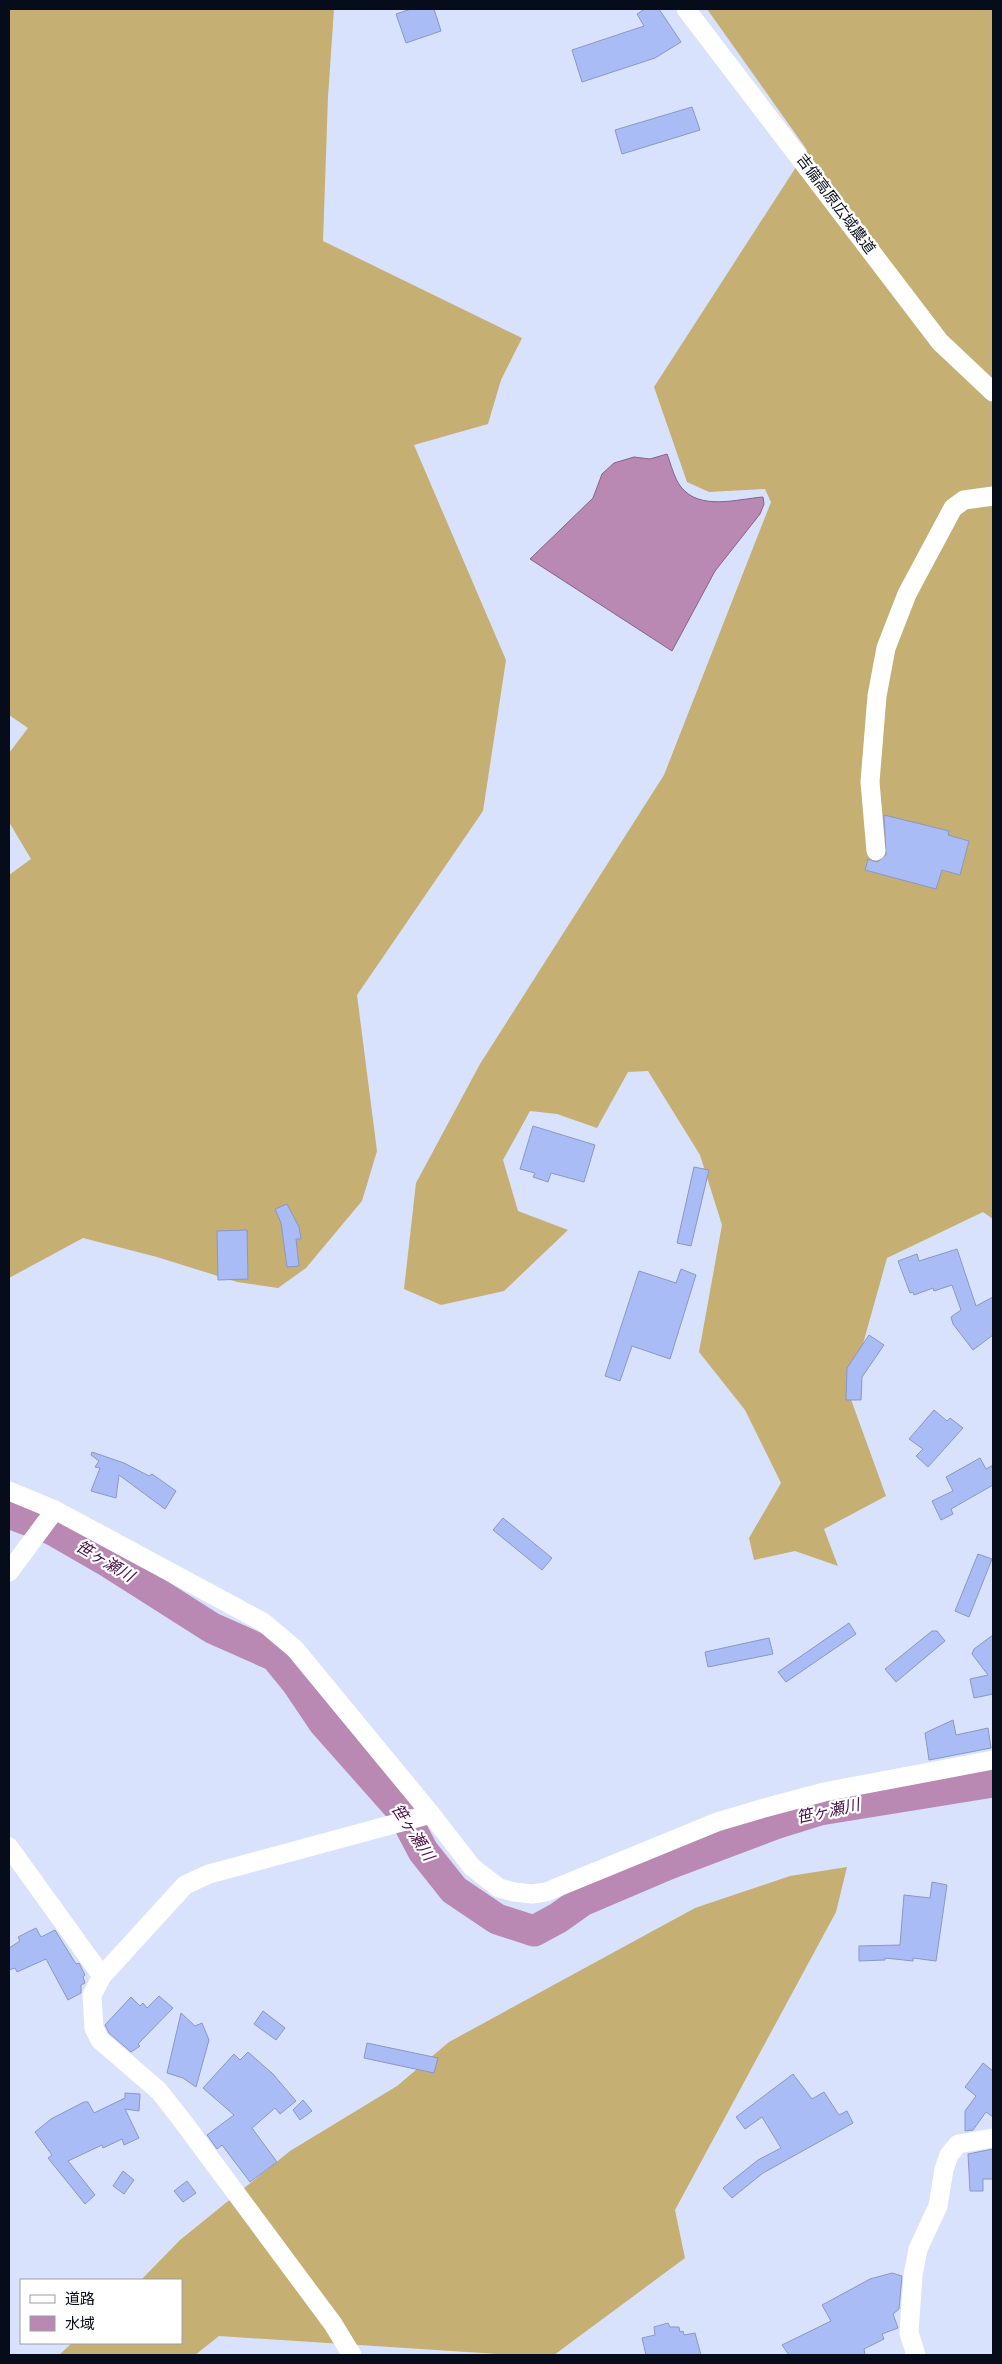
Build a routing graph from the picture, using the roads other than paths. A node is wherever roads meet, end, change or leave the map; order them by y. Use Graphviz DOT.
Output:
graph roads {
  1 [pos="686,9"];
  2 [pos="993,392"];
  3 [pos="993,496"];
  4 [pos="876,851"];
  5 [pos="9,1491"];
  6 [pos="52,1514"];
  7 [pos="9,1572"];
  8 [pos="993,1760"];
  9 [pos="424,1816"];
  10 [pos="9,1847"];
  11 [pos="102,1976"];
  12 [pos="993,2138"];
  13 [pos="352,2355"];
  14 [pos="916,2355"];
  1 -- 2 [label="street, 吉備高原広域農道"];
  3 -- 4 [label="street"];
  5 -- 6 [label="street"];
  6 -- 7 [label="street"];
  6 -- 9 [label="street"];
  8 -- 9 [label="street"];
  9 -- 11 [label="street"];
  10 -- 11 [label="street"];
  11 -- 13 [label="street"];
  12 -- 14 [label="street"];
}
